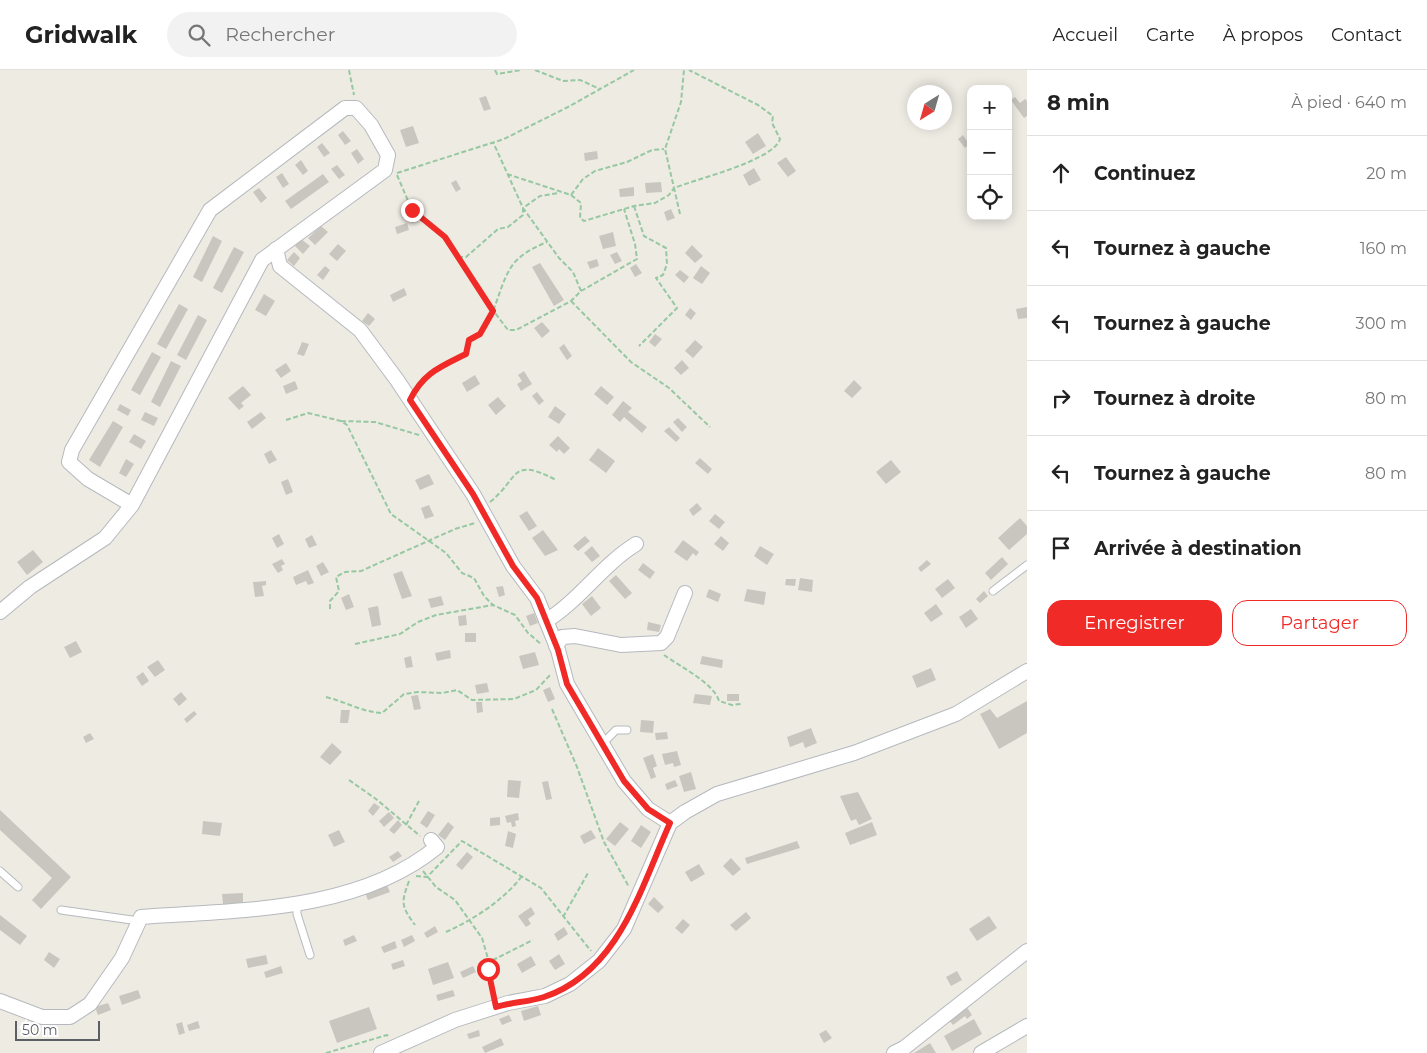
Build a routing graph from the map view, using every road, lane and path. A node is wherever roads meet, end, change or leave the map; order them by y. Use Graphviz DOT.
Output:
graph roads {
  1 [pos="349,70"];
  2 [pos="495,70"];
  3 [pos="521,70"];
  4 [pos="535,70"];
  5 [pos="634,70"];
  6 [pos="684,70"];
  7 [pos="689,70"];
  8 [pos="600,89"];
  9 [pos="356,108"];
  10 [pos="493,142"];
  11 [pos="664,150"];
  12 [pos="390,171"];
  13 [pos="507,174"];
  14 [pos="674,188"];
  15 [pos="560,193"];
  16 [pos="571,195"];
  17 [pos="634,206"];
  18 [pos="523,208"];
  19 [pos="624,208"];
  20 [pos="680,214"];
  21 [pos="547,242"];
  22 [pos="276,249"];
  23 [pos="458,257"];
  24 [pos="581,291"];
  25 [pos="571,301"];
  26 [pos="493,311"];
  27 [pos="639,346"];
  28 [pos="410,400"];
  29 [pos="286,420"];
  30 [pos="341,420"];
  31 [pos="710,427"];
  32 [pos="436,439"];
  33 [pos="556,480"];
  34 [pos="132,505"];
  35 [pos="481,509"];
  36 [pos="430,542"];
  37 [pos="636,544"];
  38 [pos="1027,565"];
  39 [pos="993,591"];
  40 [pos="685,593"];
  41 [pos="493,605"];
  42 [pos="330,610"];
  43 [pos="0,612"];
  44 [pos="546,621"];
  45 [pos="355,644"];
  46 [pos="653,644"];
  47 [pos="559,654"];
  48 [pos="1027,672"];
  49 [pos="326,697"];
  50 [pos="741,704"];
  51 [pos="552,709"];
  52 [pos="627,730"];
  53 [pos="603,743"];
  54 [pos="349,780"];
  55 [pos="419,801"];
  56 [pos="670,823"];
  57 [pos="406,825"];
  58 [pos="431,840"];
  59 [pos="416,864"];
  60 [pos="0,871"];
  61 [pos="588,873"];
  62 [pos="522,876"];
  63 [pos="427,877"];
  64 [pos="18,887"];
  65 [pos="638,896"];
  66 [pos="297,904"];
  67 [pos="61,910"];
  68 [pos="563,917"];
  69 [pos="470,920"];
  70 [pos="139,922"];
  71 [pos="415,925"];
  72 [pos="446,932"];
  73 [pos="533,940"];
  74 [pos="1027,952"];
  75 [pos="310,955"];
  76 [pos="489,962"];
  77 [pos="599,962"];
  78 [pos="0,1001"];
  79 [pos="496,1007"];
  80 [pos="1027,1026"];
  81 [pos="395,1047"];
  82 [pos="986,1052"];
  83 [pos="326,1053"];
  84 [pos="381,1053"];
  85 [pos="894,1053"];
  1 -- 9 [label="path"];
  2 -- 3 [label="path"];
  4 -- 8 [label="path"];
  5 -- 8 [label="path"];
  6 -- 11 [label="path"];
  7 -- 14 [label="path"];
  8 -- 10 [label="path"];
  9 -- 12 [label="street"];
  9 -- 34 [label="street"];
  10 -- 12 [label="path"];
  10 -- 13 [label="path"];
  11 -- 14 [label="path"];
  11 -- 16 [label="path"];
  12 -- 22 [label="street"];
  12 -- 23 [label="path"];
  13 -- 15 [label="path"];
  13 -- 18 [label="path"];
  14 -- 17 [label="path"];
  14 -- 20 [label="path"];
  15 -- 16 [label="path"];
  15 -- 18 [label="path"];
  16 -- 19 [label="path"];
  17 -- 19 [label="path"];
  17 -- 27 [label="path"];
  18 -- 21 [label="path"];
  18 -- 23 [label="path"];
  19 -- 24 [label="path"];
  21 -- 24 [label="path"];
  21 -- 26 [label="path"];
  22 -- 28 [label="street"];
  22 -- 34 [label="street"];
  23 -- 26 [label="path"];
  24 -- 25 [label="path"];
  25 -- 26 [label="path"];
  25 -- 31 [label="path"];
  26 -- 28 [label="path"];
  28 -- 32 [label="street"];
  29 -- 30 [label="path"];
  30 -- 32 [label="path"];
  30 -- 36 [label="path"];
  32 -- 35 [label="street"];
  33 -- 35 [label="path"];
  34 -- 43 [label="street"];
  35 -- 36 [label="path"];
  35 -- 44 [label="street"];
  36 -- 41 [label="path"];
  36 -- 42 [label="path"];
  37 -- 44 [label="street"];
  38 -- 39 [label="lane"];
  40 -- 46 [label="street"];
  41 -- 45 [label="path"];
  41 -- 47 [label="path"];
  44 -- 47 [label="street"];
  46 -- 47 [label="street"];
  46 -- 50 [label="path"];
  47 -- 49 [label="path"];
  47 -- 53 [label="street"];
  48 -- 56 [label="street"];
  51 -- 65 [label="path"];
  52 -- 53 [label="lane"];
  53 -- 56 [label="street"];
  54 -- 57 [label="path"];
  55 -- 57 [label="path"];
  56 -- 65 [label="street"];
  57 -- 58 [label="path"];
  58 -- 59 [label="street"];
  59 -- 63 [label="path"];
  59 -- 66 [label="street"];
  60 -- 64 [label="lane"];
  61 -- 68 [label="path"];
  62 -- 63 [label="path"];
  62 -- 68 [label="path"];
  62 -- 69 [label="path"];
  63 -- 69 [label="path"];
  63 -- 71 [label="path"];
  65 -- 77 [label="street"];
  66 -- 70 [label="street"];
  66 -- 75 [label="lane"];
  67 -- 70 [label="lane"];
  68 -- 77 [label="path"];
  69 -- 72 [label="path"];
  69 -- 76 [label="path"];
  70 -- 78 [label="street"];
  73 -- 76 [label="path"];
  74 -- 85 [label="street"];
  76 -- 79 [label="path"];
  77 -- 79 [label="street"];
  79 -- 81 [label="street"];
  80 -- 82 [label="street"];
  81 -- 83 [label="path"];
  81 -- 84 [label="street"];
}
